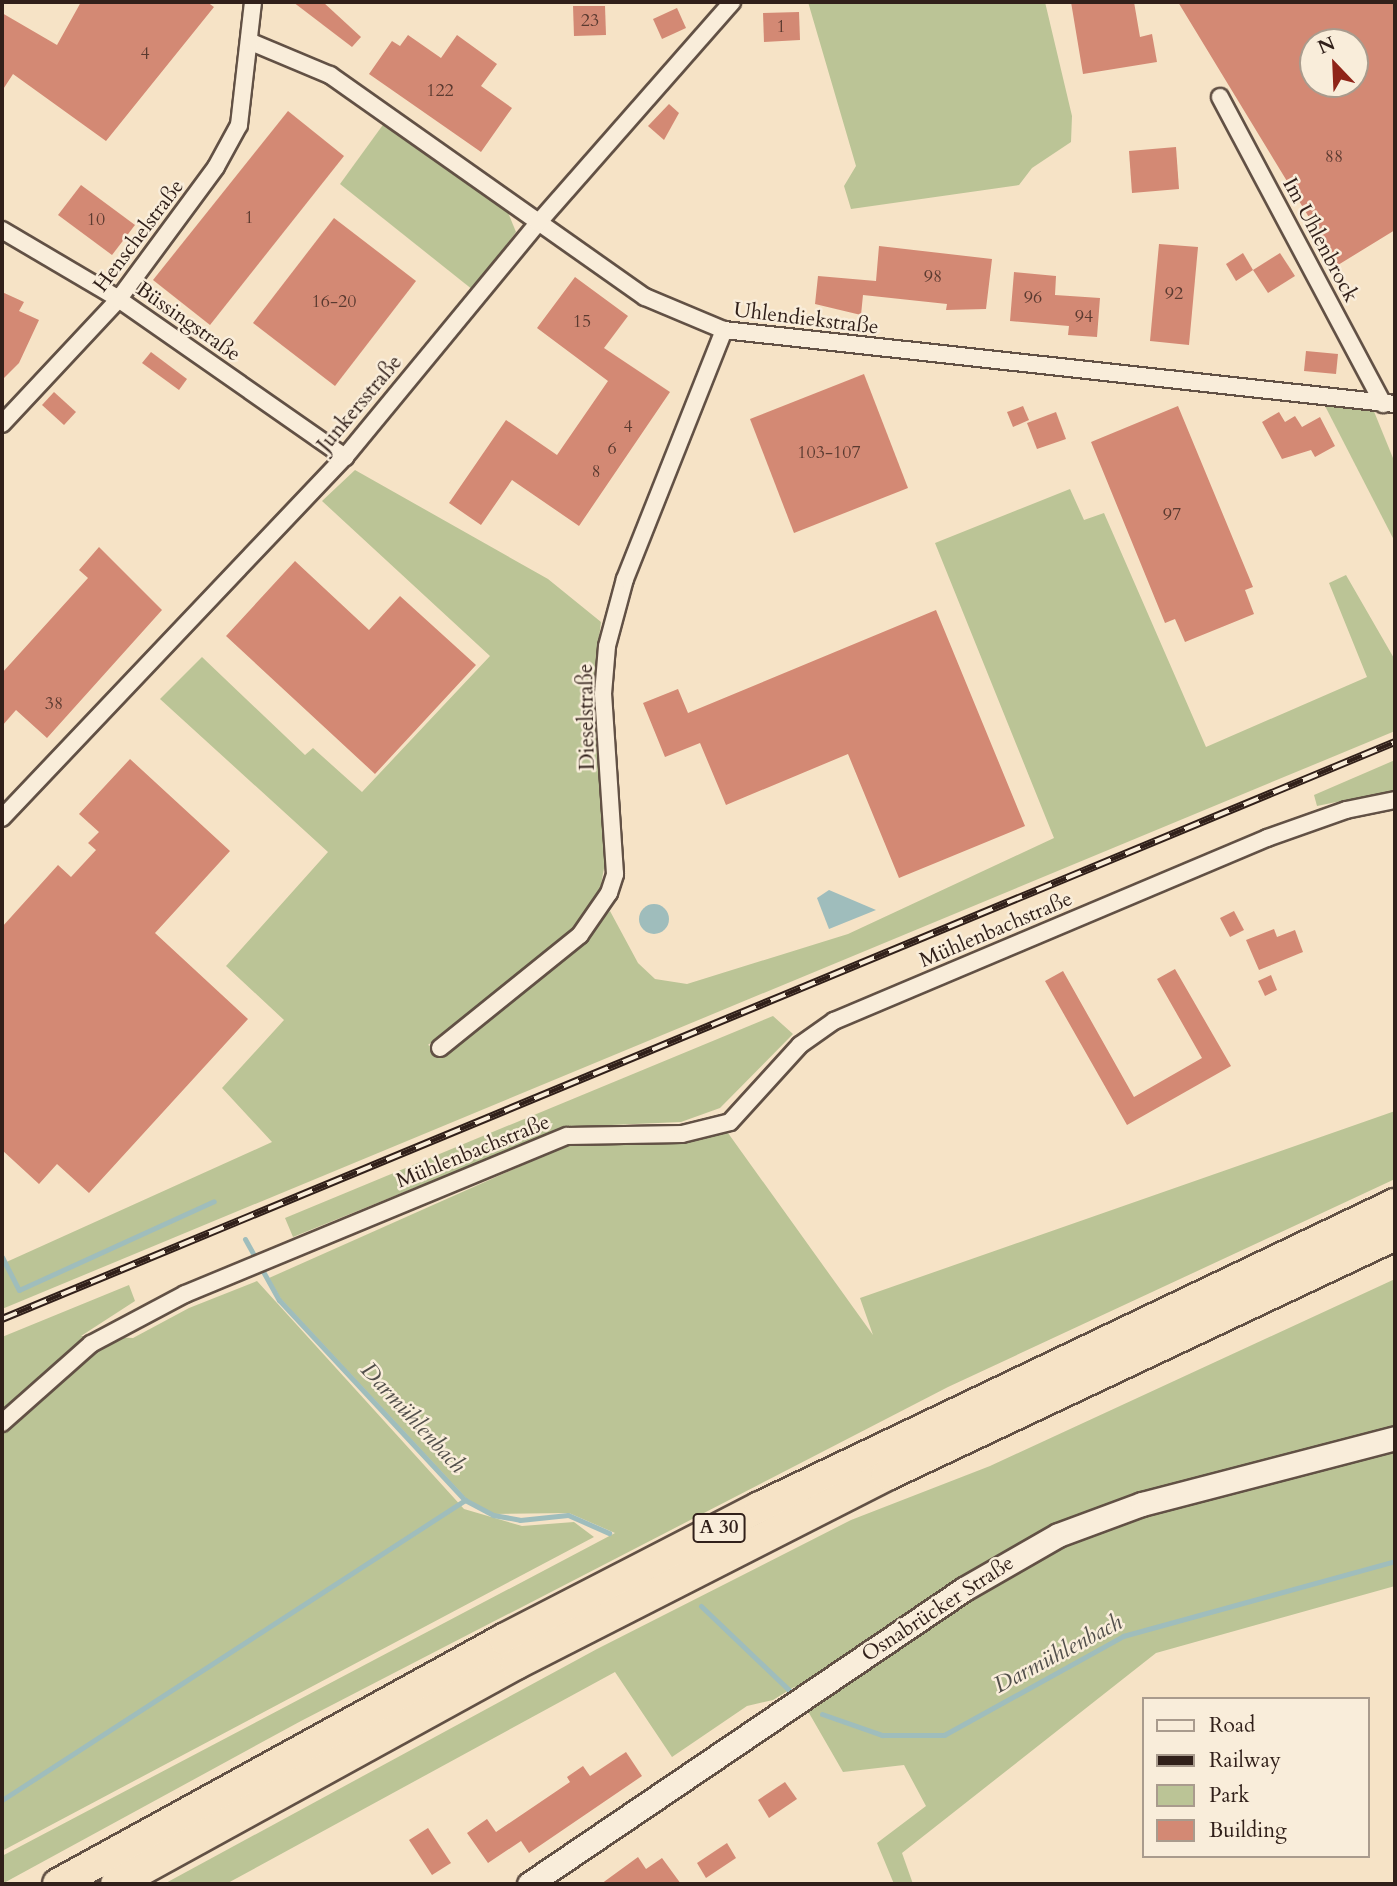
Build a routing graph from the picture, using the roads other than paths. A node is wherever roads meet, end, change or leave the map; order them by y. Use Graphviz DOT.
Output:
graph roads {
  1 [pos="253,2"];
  2 [pos="732,2"];
  3 [pos="251,42"];
  4 [pos="1220,97"];
  5 [pos="538,223"];
  6 [pos="2,230"];
  7 [pos="118,300"];
  8 [pos="724,330"];
  9 [pos="1389,404"];
  10 [pos="2,424"];
  11 [pos="345,457"];
  12 [pos="1395,800"];
  13 [pos="2,818"];
  14 [pos="440,1048"];
  15 [pos="1395,1204"];
  16 [pos="1395,1235"];
  17 [pos="2,1423"];
  18 [pos="1395,1438"];
  19 [pos="58,1884"];
  20 [pos="116,1884"];
  21 [pos="529,1884"];
  1 -- 3 [label="street, Henschelstraße"];
  2 -- 5 [label="street, Junkersstraße"];
  3 -- 5 [label="street, Uhlendiekstraße"];
  3 -- 7 [label="street, Henschelstraße"];
  4 -- 9 [label="street, Im Uhlenbrock"];
  5 -- 8 [label="street, Uhlendiekstraße"];
  5 -- 11 [label="street, Junkersstraße"];
  6 -- 7 [label="street, Büssingstraße"];
  7 -- 10 [label="street, Henschelstraße"];
  7 -- 11 [label="street, Büssingstraße"];
  8 -- 9 [label="street, Uhlendiekstraße"];
  8 -- 14 [label="street, Dieselstraße"];
  11 -- 13 [label="street, Junkersstraße"];
  12 -- 17 [label="street, Mühlenbachstraße"];
  15 -- 19 [label="highway, A 30"];
  16 -- 20 [label="highway, A 30"];
  18 -- 21 [label="main road, Osnabrücker Straße"];
}
